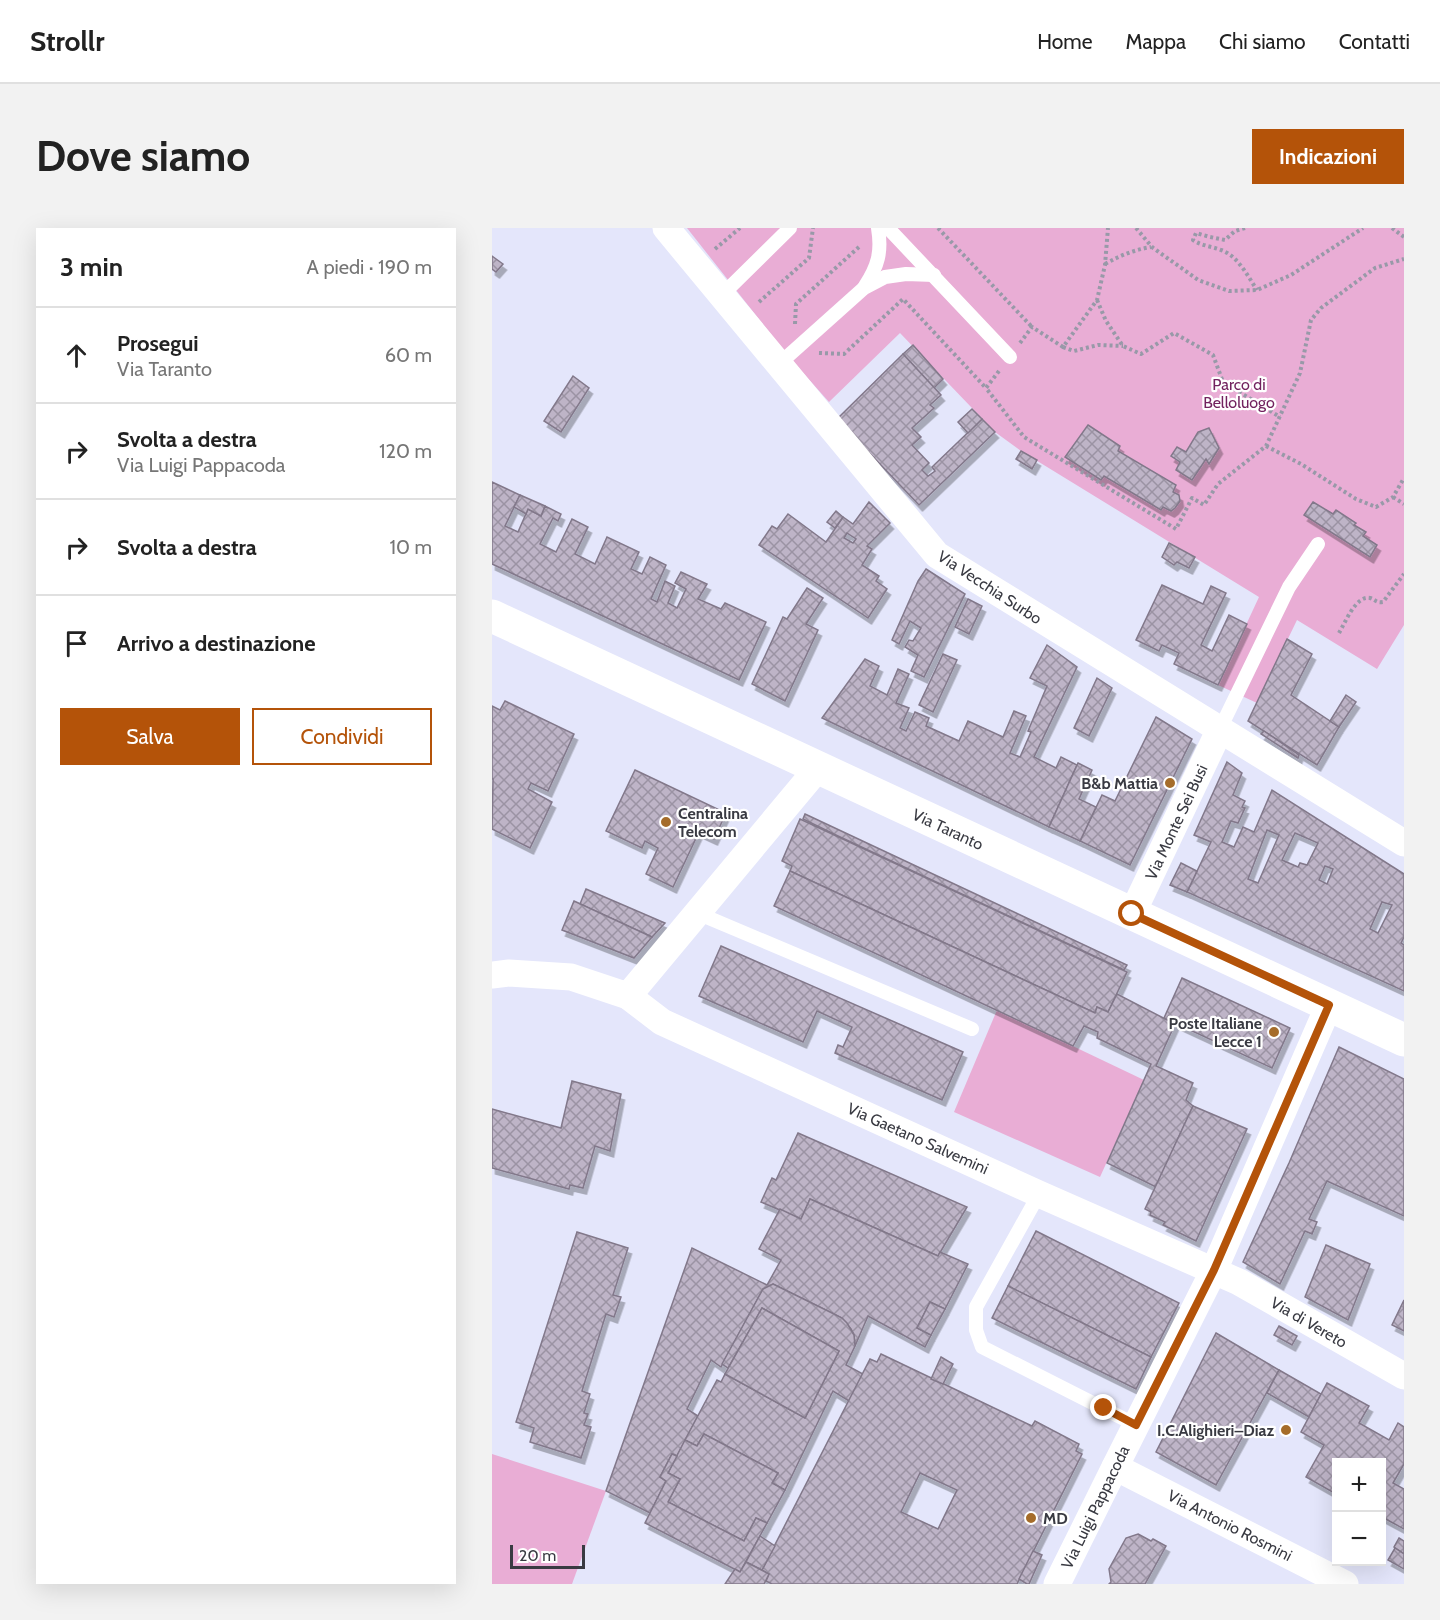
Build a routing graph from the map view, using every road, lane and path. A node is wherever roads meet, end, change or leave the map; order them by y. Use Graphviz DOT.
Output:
graph roads {
  1 [pos="666,228"];
  2 [pos="790,228"];
  3 [pos="878,228"];
  4 [pos="888,228"];
  5 [pos="938,228"];
  6 [pos="1107,228"];
  7 [pos="1136,228"];
  8 [pos="1245,228"];
  9 [pos="1363,228"];
  10 [pos="1392,228"];
  11 [pos="1404,237"];
  12 [pos="867,239"];
  13 [pos="1152,247"];
  14 [pos="1404,259"];
  15 [pos="1105,265"];
  16 [pos="934,275"];
  17 [pos="864,288"];
  18 [pos="1257,290"];
  19 [pos="722,296"];
  20 [pos="1096,300"];
  21 [pos="1032,327"];
  22 [pos="802,344"];
  23 [pos="1123,346"];
  24 [pos="1063,347"];
  25 [pos="1010,357"];
  26 [pos="777,363"];
  27 [pos="986,388"];
  28 [pos="1280,417"];
  29 [pos="1266,446"];
  30 [pos="1404,478"];
  31 [pos="1393,497"];
  32 [pos="1404,504"];
  33 [pos="1318,544"];
  34 [pos="1404,574"];
  35 [pos="492,616"];
  36 [pos="1339,633"];
  37 [pos="1220,729"];
  38 [pos="818,768"];
  39 [pos="1404,843"];
  40 [pos="697,914"];
  41 [pos="1132,914"];
  42 [pos="492,975"];
  43 [pos="628,996"];
  44 [pos="1329,1005"];
  45 [pos="972,1029"];
  46 [pos="1404,1040"];
  47 [pos="1039,1194"];
  48 [pos="1214,1270"];
  49 [pos="1404,1376"];
  50 [pos="1136,1425"];
  51 [pos="1115,1467"];
  52 [pos="1058,1584"];
  53 [pos="1345,1584"];
  1 -- 19 [label="street, Via Vecchia Surbo"];
  2 -- 19 [label="lane"];
  3 -- 17 [label="lane"];
  4 -- 16 [label="lane"];
  5 -- 21 [label="path"];
  6 -- 15 [label="path"];
  7 -- 13 [label="path"];
  8 -- 18 [label="path"];
  9 -- 18 [label="path"];
  10 -- 11 [label="path"];
  12 -- 22 [label="path"];
  13 -- 15 [label="path"];
  13 -- 18 [label="path"];
  14 -- 28 [label="path"];
  15 -- 20 [label="path"];
  16 -- 17 [label="lane"];
  16 -- 25 [label="lane"];
  17 -- 22 [label="lane"];
  19 -- 26 [label="street, Via Vecchia Surbo"];
  20 -- 23 [label="path"];
  20 -- 24 [label="path"];
  21 -- 24 [label="path"];
  21 -- 25 [label="path"];
  22 -- 26 [label="lane"];
  22 -- 27 [label="path"];
  23 -- 24 [label="path"];
  23 -- 28 [label="path"];
  25 -- 27 [label="path"];
  26 -- 37 [label="street, Via Vecchia Surbo"];
  27 -- 29 [label="path"];
  28 -- 29 [label="path"];
  29 -- 31 [label="path"];
  30 -- 31 [label="path"];
  31 -- 32 [label="path"];
  33 -- 37 [label="lane"];
  34 -- 36 [label="path"];
  35 -- 38 [label="main road, Via Taranto"];
  37 -- 39 [label="street, Via Vecchia Surbo"];
  37 -- 41 [label="street, Via Monte Sei Busi"];
  38 -- 40 [label="street"];
  38 -- 41 [label="main road, Via Taranto"];
  40 -- 43 [label="street"];
  40 -- 45 [label="lane"];
  41 -- 44 [label="main road, Via Taranto"];
  42 -- 43 [label="street, Via Gaetano Salvemini"];
  43 -- 47 [label="street, Via Gaetano Salvemini"];
  44 -- 46 [label="main road, Via Taranto"];
  44 -- 48 [label="street, Via Luigi Pappacoda"];
  47 -- 48 [label="street, Via Gaetano Salvemini"];
  47 -- 50 [label="lane"];
  48 -- 49 [label="street, Via di Vereto"];
  48 -- 50 [label="street, Via Luigi Pappacoda"];
  50 -- 51 [label="street, Via Luigi Pappacoda"];
  51 -- 52 [label="street, Via Luigi Pappacoda"];
  51 -- 53 [label="street, Via Antonio Rosmini"];
}
